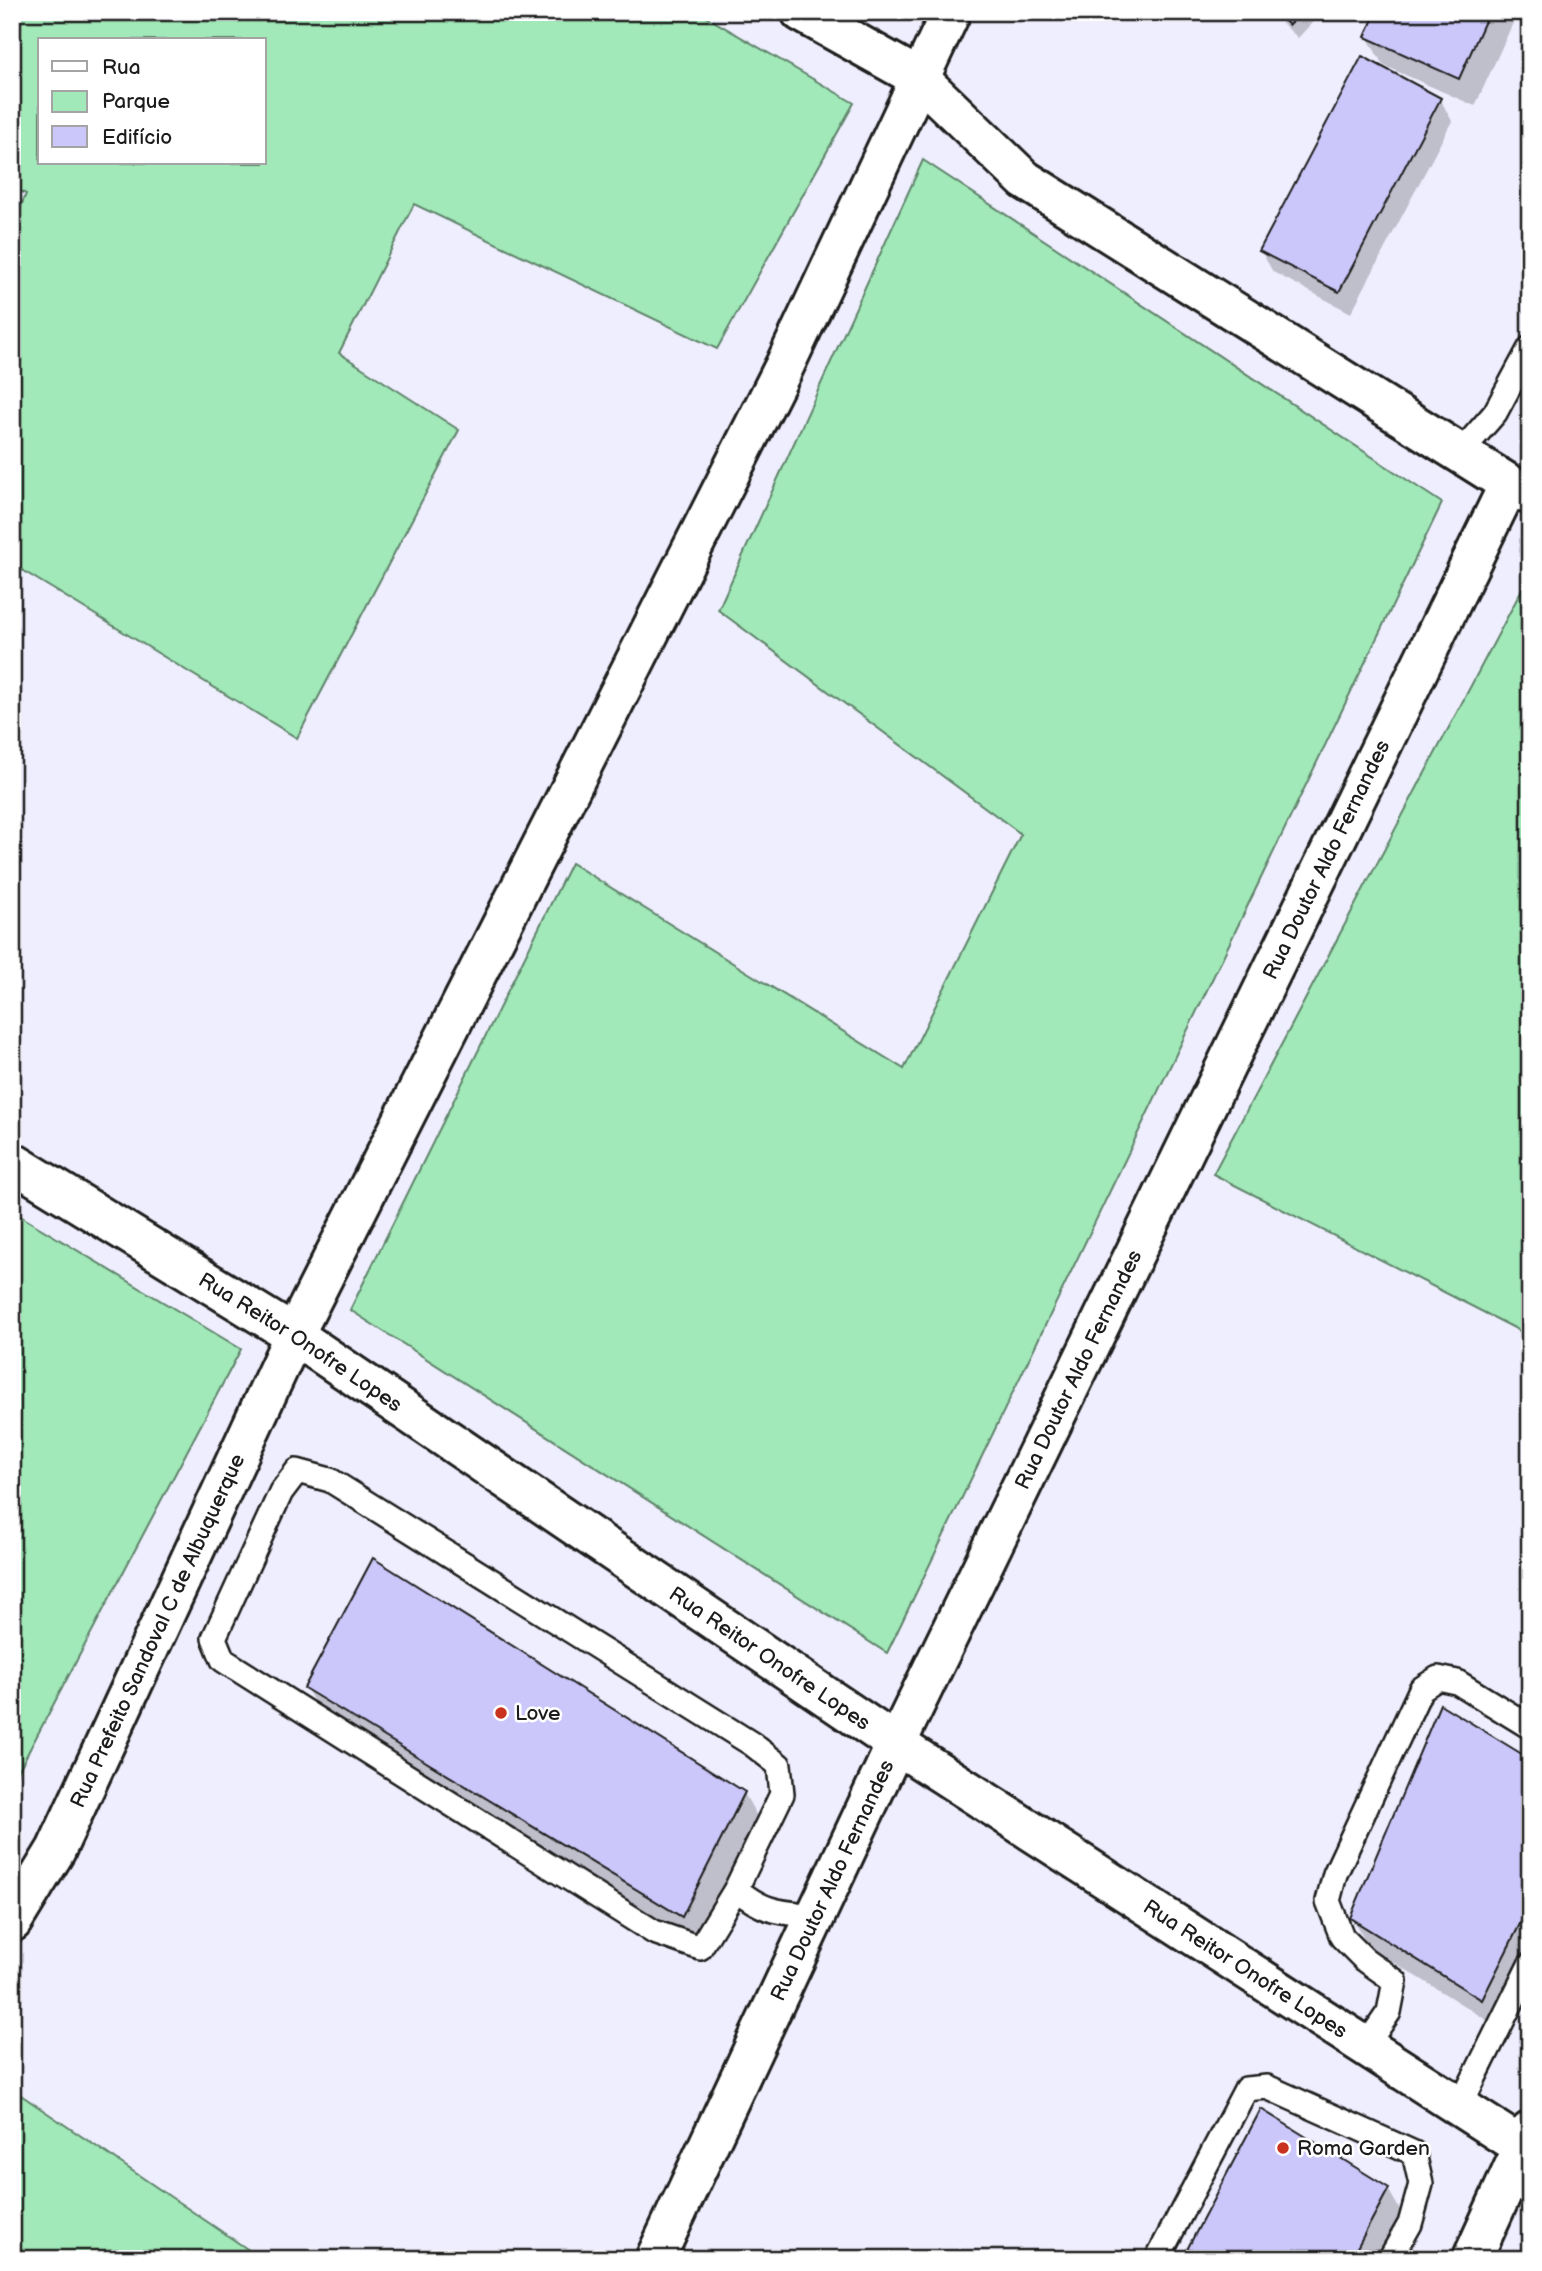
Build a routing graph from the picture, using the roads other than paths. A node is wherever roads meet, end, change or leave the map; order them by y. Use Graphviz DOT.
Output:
graph roads {
  1 [pos="802,12"];
  2 [pos="951,12"];
  3 [pos="919,78"];
  4 [pos="1530,348"];
  5 [pos="1460,453"];
  6 [pos="1519,490"];
  7 [pos="12,1162"];
  8 [pos="294,1335"];
  9 [pos="1530,1727"];
  10 [pos="896,1744"];
  11 [pos="736,1889"];
  12 [pos="816,1916"];
  13 [pos="12,1922"];
  14 [pos="1530,1965"];
  15 [pos="1365,2047"];
  16 [pos="1459,2108"];
  17 [pos="1527,2143"];
  18 [pos="655,2259"];
  19 [pos="1157,2259"];
  20 [pos="1390,2259"];
  21 [pos="1472,2259"];
  1 -- 3 [label="street"];
  2 -- 3 [label="street, Rua Prefeito Sandoval C de Albuquerque"];
  3 -- 5 [label="street"];
  3 -- 8 [label="street, Rua Prefeito Sandoval C de Albuquerque"];
  4 -- 5 [label="lane"];
  5 -- 6 [label="street"];
  6 -- 10 [label="street, Rua Doutor Aldo Fernandes"];
  7 -- 8 [label="street, Rua Reitor Onofre Lopes"];
  8 -- 10 [label="street, Rua Reitor Onofre Lopes"];
  8 -- 13 [label="street, Rua Prefeito Sandoval C de Albuquerque"];
  9 -- 15 [label="lane"];
  10 -- 12 [label="street, Rua Doutor Aldo Fernandes"];
  10 -- 15 [label="street, Rua Reitor Onofre Lopes"];
  11 -- 11 [label="lane"];
  11 -- 12 [label="lane"];
  12 -- 18 [label="street, Rua Doutor Aldo Fernandes"];
  14 -- 16 [label="lane"];
  15 -- 16 [label="street, Rua Reitor Onofre Lopes"];
  16 -- 17 [label="street, Rua Reitor Onofre Lopes"];
  17 -- 21 [label="street"];
  19 -- 20 [label="lane"];
}
